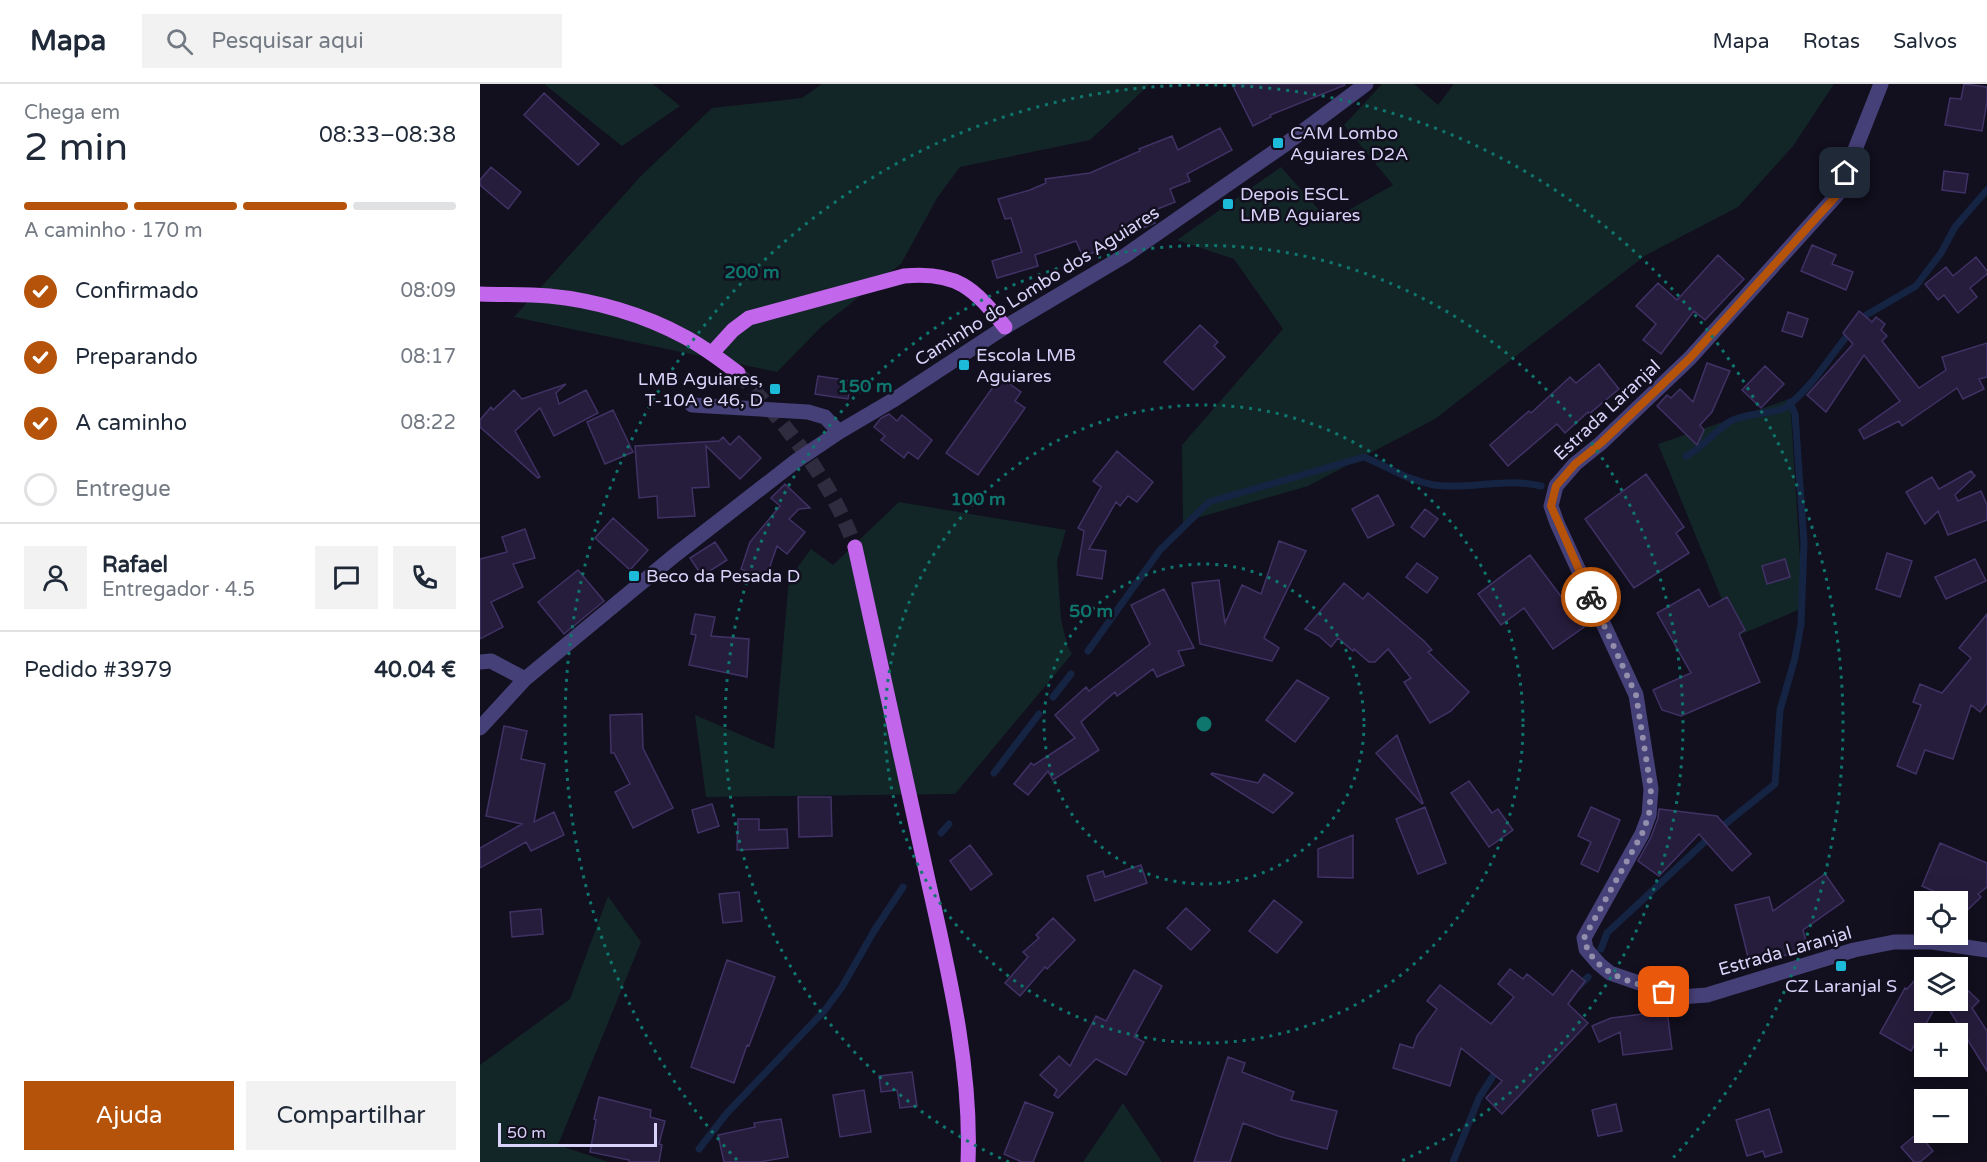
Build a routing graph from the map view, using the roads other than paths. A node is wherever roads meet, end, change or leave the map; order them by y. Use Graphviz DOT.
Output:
graph roads {
  1 [pos="1366,84"];
  2 [pos="1881,84"];
  3 [pos="480,294"];
  4 [pos="1005,327"];
  5 [pos="712,353"];
  6 [pos="738,373"];
  7 [pos="692,405"];
  8 [pos="839,432"];
  9 [pos="855,547"];
  10 [pos="480,662"];
  11 [pos="525,679"];
  12 [pos="480,728"];
  13 [pos="1987,950"];
  14 [pos="968,1162"];
  1 -- 4 [label="street, Caminho do Lombo dos Aguiares"];
  2 -- 13 [label="street, Estrada Laranjal"];
  3 -- 5 [label="main road"];
  4 -- 5 [label="main road"];
  4 -- 8 [label="street, Caminho do Lombo dos Aguiares"];
  5 -- 6 [label="main road"];
  7 -- 8 [label="street"];
  8 -- 11 [label="street, Caminho do Lombo dos Aguiares"];
  9 -- 14 [label="main road"];
  10 -- 11 [label="street"];
  11 -- 12 [label="street, Caminho do Lombo dos Aguiares"];
}
